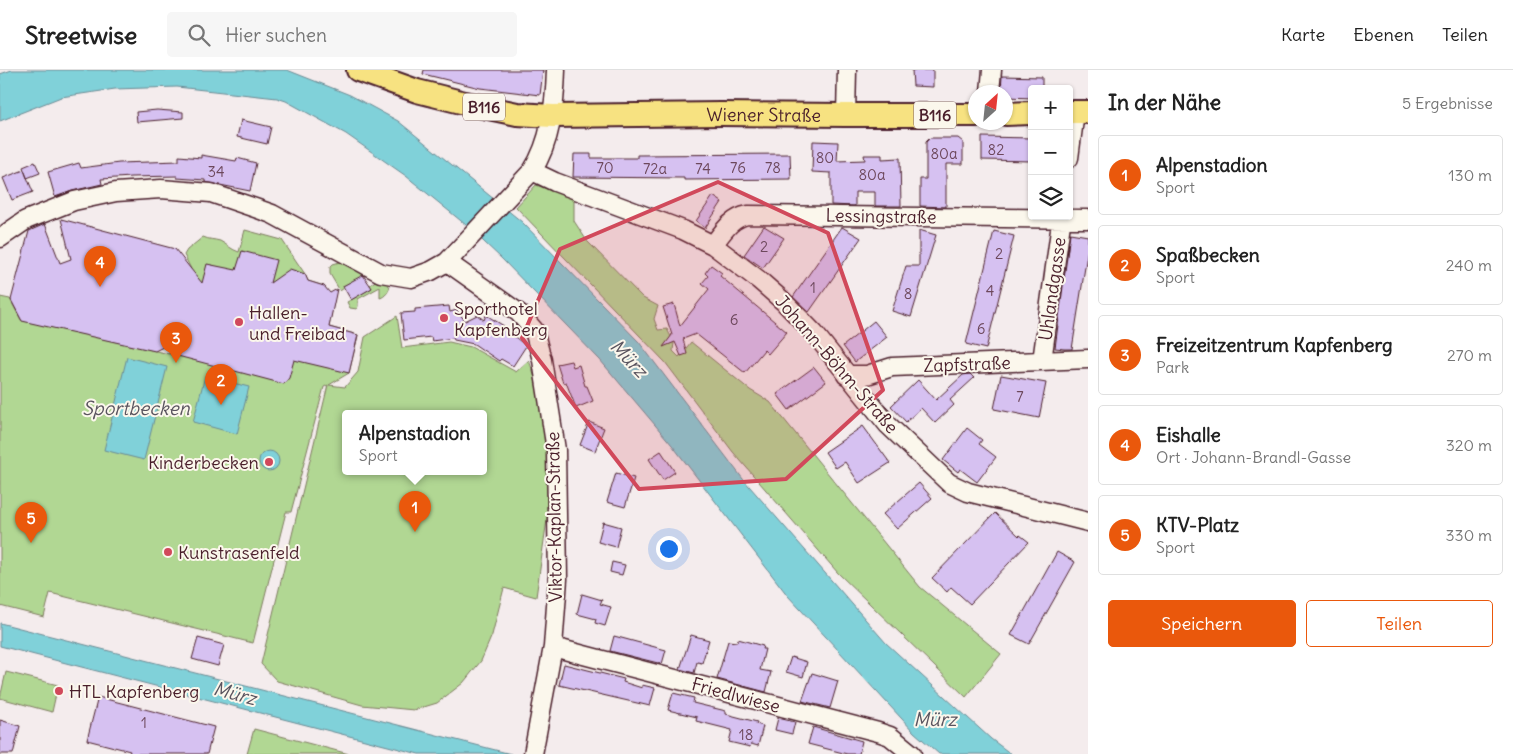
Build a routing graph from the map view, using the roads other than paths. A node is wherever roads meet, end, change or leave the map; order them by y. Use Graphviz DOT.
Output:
graph roads {
  1 [pos="358,70"];
  2 [pos="556,70"];
  3 [pos="847,70"];
  4 [pos="992,70"];
  5 [pos="991,85"];
  6 [pos="1078,112"];
  7 [pos="1028,113"];
  8 [pos="968,114"];
  9 [pos="1013,114"];
  10 [pos="846,115"];
  11 [pos="552,116"];
  12 [pos="1073,138"];
  13 [pos="532,171"];
  14 [pos="1028,218"];
  15 [pos="1073,218"];
  16 [pos="1088,219"];
  17 [pos="1061,220"];
  18 [pos="0,238"];
  19 [pos="713,245"];
  20 [pos="447,262"];
  21 [pos="1088,359"];
  22 [pos="1042,361"];
  23 [pos="846,375"];
  24 [pos="1088,522"];
  25 [pos="553,647"];
  26 [pos="533,751"];
  27 [pos="912,754"];
  1 -- 11 [label="main road, Wiener Straße / B116"];
  2 -- 11 [label="street"];
  3 -- 10 [label="street"];
  4 -- 5 [label="street"];
  6 -- 12 [label="street"];
  7 -- 9 [label="main road"];
  8 -- 10 [label="main road, Wiener Straße / B116"];
  10 -- 11 [label="main road, Wiener Straße / B116"];
  11 -- 13 [label="street"];
  13 -- 19 [label="street, Johann-Böhm-Straße"];
  13 -- 20 [label="street"];
  14 -- 19 [label="street, Lessingstraße"];
  15 -- 16 [label="street, Lessingstraße"];
  17 -- 22 [label="street, Uhlandgasse"];
  18 -- 20 [label="street"];
  19 -- 23 [label="street, Johann-Böhm-Straße"];
  20 -- 25 [label="street, Viktor-Kaplan-Straße"];
  21 -- 22 [label="street, Zapfstraße"];
  22 -- 23 [label="street, Zapfstraße"];
  23 -- 24 [label="street, Johann-Böhm-Straße"];
  25 -- 26 [label="street, Viktor-Kaplan-Straße"];
  25 -- 27 [label="street, Friedlwiese"];
}
